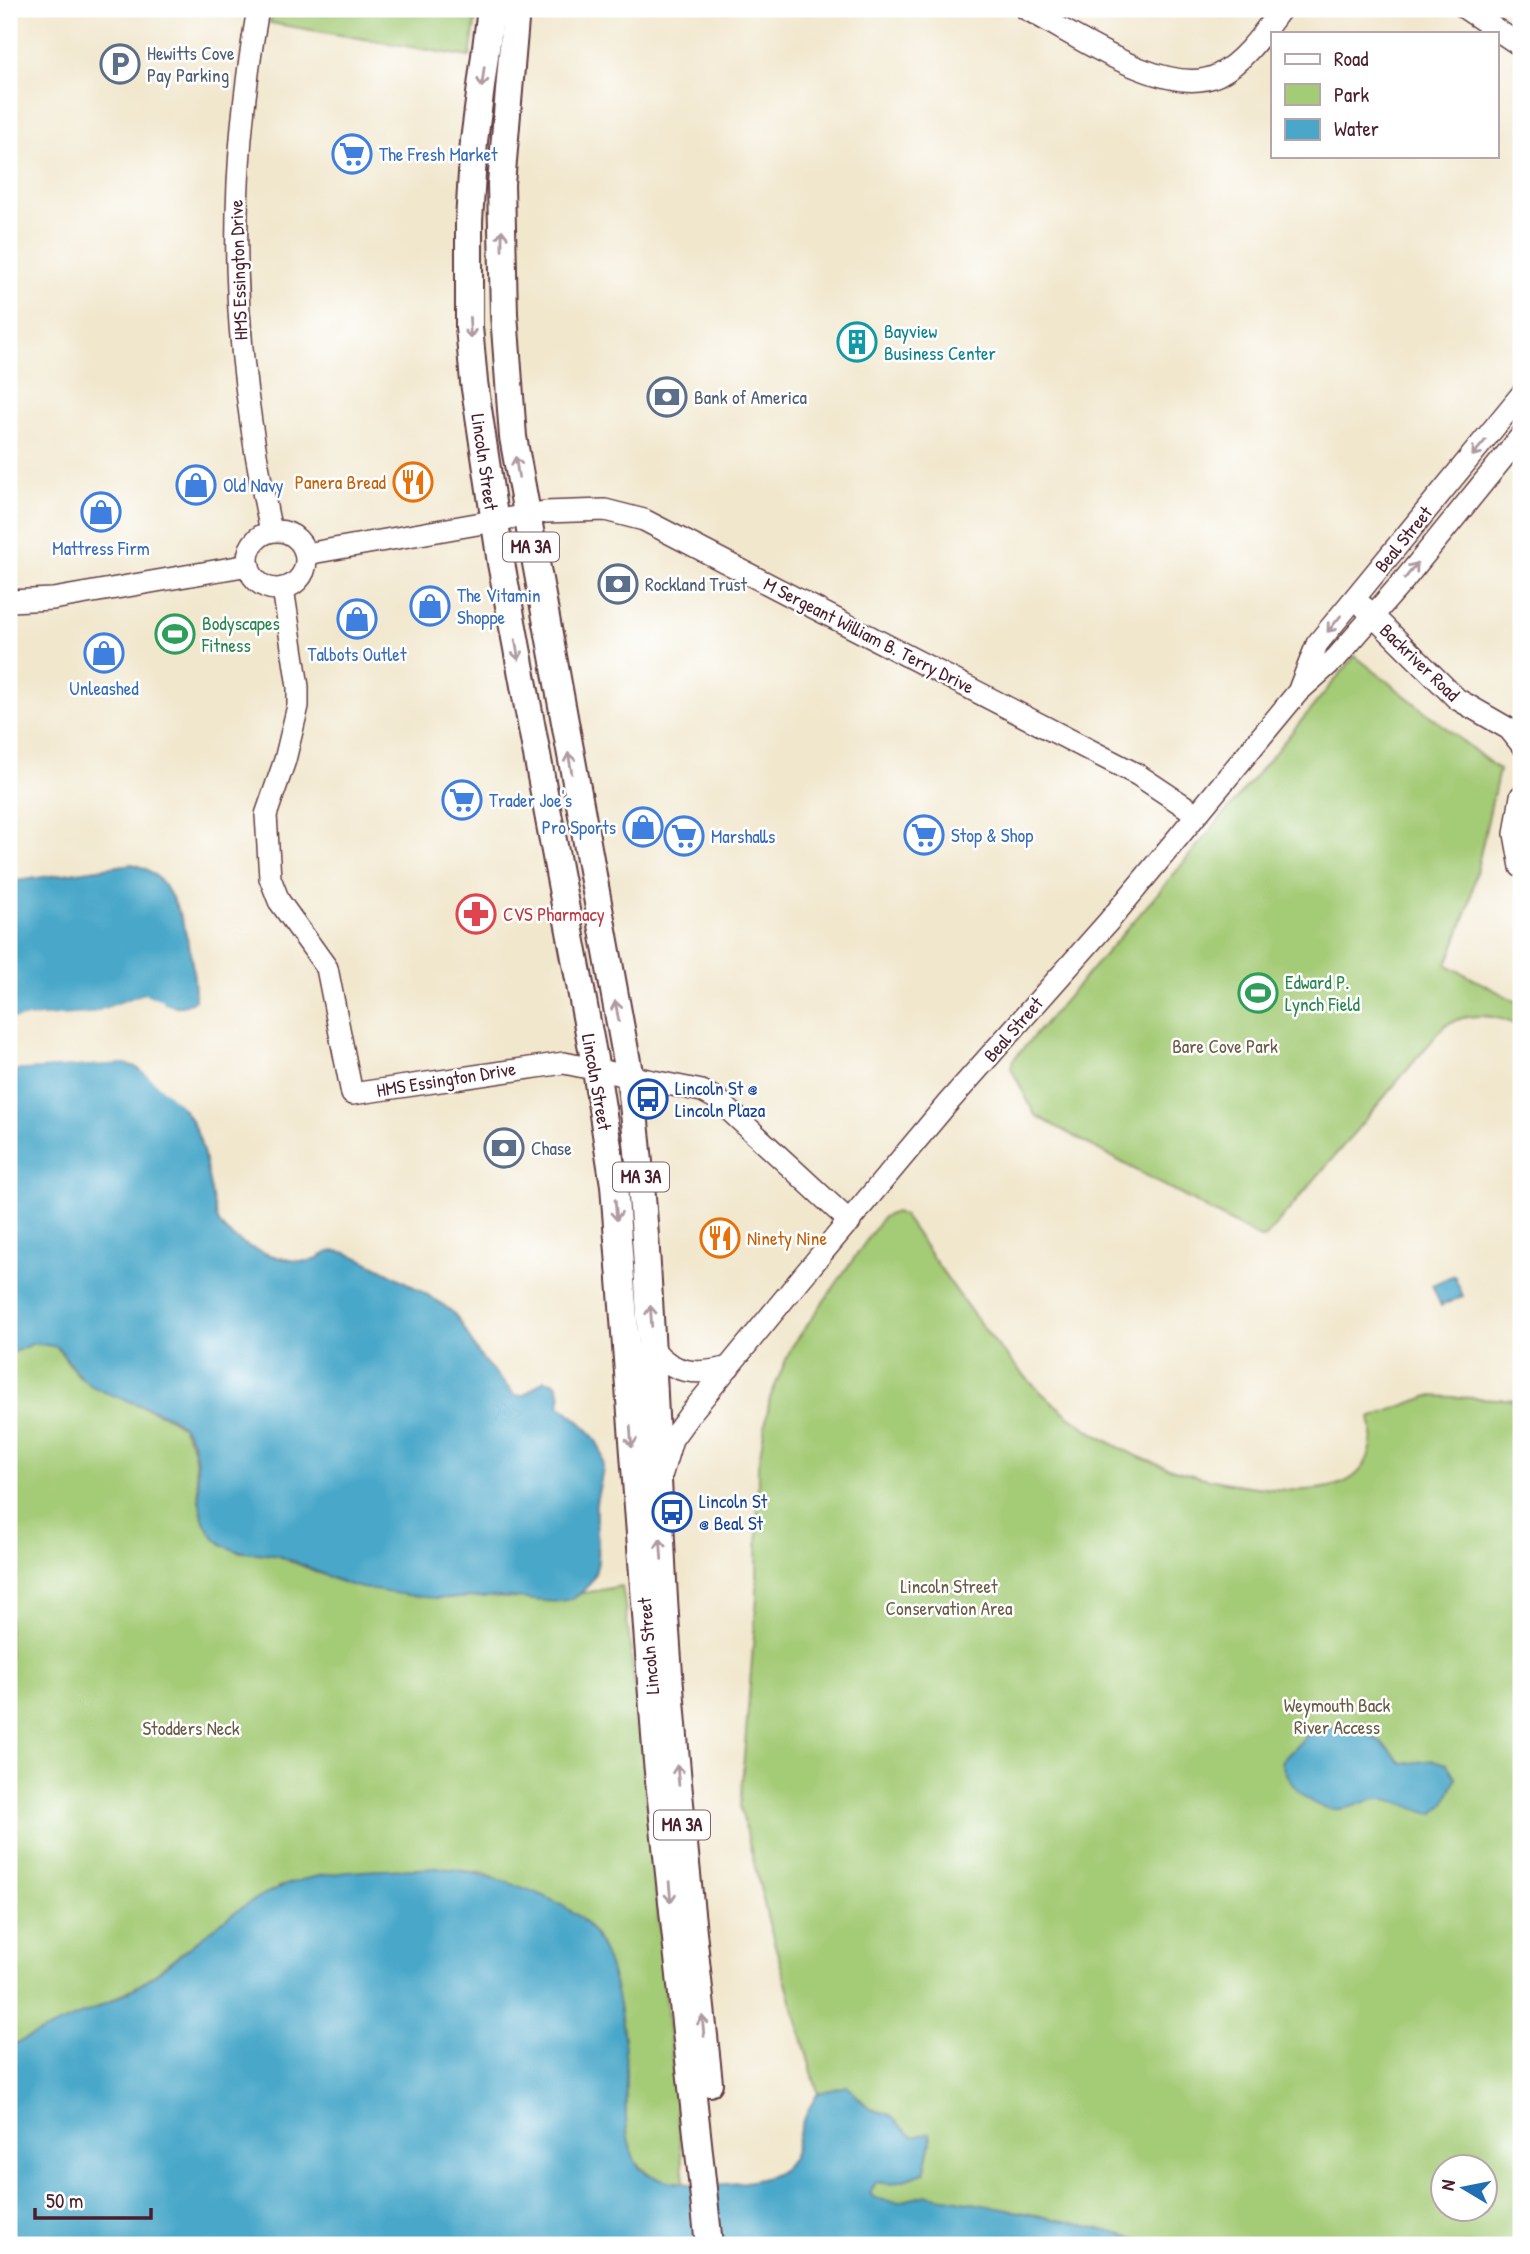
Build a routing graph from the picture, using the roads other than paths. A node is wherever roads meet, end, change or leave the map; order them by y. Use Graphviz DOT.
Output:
graph roads {
  1 [pos="258,9"];
  2 [pos="491,9"];
  3 [pos="516,9"];
  4 [pos="1026,9"];
  5 [pos="1281,9"];
  6 [pos="1466,9"];
  7 [pos="1521,46"];
  8 [pos="1521,395"];
  9 [pos="1521,436"];
  10 [pos="525,516"];
  11 [pos="494,522"];
  12 [pos="271,531"];
  13 [pos="306,554"];
  14 [pos="249,565"];
  15 [pos="283,588"];
  16 [pos="1355,598"];
  17 [pos="9,601"];
  18 [pos="1373,616"];
  19 [pos="1298,692"];
  20 [pos="1521,744"];
  21 [pos="1521,796"];
  22 [pos="1195,813"];
  23 [pos="1521,867"];
  24 [pos="596,1070"];
  25 [pos="630,1078"];
  26 [pos="850,1223"];
  27 [pos="653,1350"];
  28 [pos="729,1367"];
  29 [pos="659,1482"];
  30 [pos="709,2166"];
  31 [pos="709,2245"];
  32 [pos="726,2245"];
  1 -- 12 [label="street, HMS Essington Drive"];
  2 -- 11 [label="main road, Lincoln Street / MA 3A, one-way"];
  10 -- 3 [label="main road, Lincoln Street / MA 3A, one-way"];
  4 -- 5 [label="street"];
  6 -- 7 [label="street"];
  8 -- 16 [label="street, Beal Street, one-way"];
  18 -- 9 [label="street, Beal Street, one-way"];
  10 -- 11 [label="street, M Sergeant William B. Terry Drive"];
  10 -- 22 [label="street, M Sergeant William B. Terry Drive"];
  25 -- 10 [label="main road, Lincoln Street / MA 3A, one-way"];
  11 -- 13 [label="street, M Sergeant William B. Terry Drive"];
  11 -- 24 [label="main road, Lincoln Street / MA 3A, one-way"];
  12 -- 13 [label="street"];
  12 -- 14 [label="street"];
  13 -- 15 [label="street"];
  14 -- 15 [label="street"];
  14 -- 17 [label="street"];
  15 -- 24 [label="street, HMS Essington Drive"];
  16 -- 18 [label="street, Backriver Road"];
  16 -- 19 [label="street, Beal Street, one-way"];
  18 -- 19 [label="street, Beal Street"];
  18 -- 20 [label="street, Backriver Road"];
  19 -- 22 [label="street, Beal Street"];
  21 -- 23 [label="street"];
  22 -- 26 [label="street, Beal Street"];
  24 -- 25 [label="street, HMS Essington Drive"];
  24 -- 30 [label="main road, Lincoln Street / MA 3A, one-way"];
  25 -- 26 [label="street, HMS Essington Drive"];
  27 -- 25 [label="main road, Lincoln Street / MA 3A, one-way"];
  26 -- 28 [label="street, Beal Street"];
  27 -- 28 [label="street"];
  27 -- 29 [label="main road, Lincoln Street / MA 3A"];
  28 -- 29 [label="street, Beal Street"];
  30 -- 29 [label="main road, Lincoln Street / MA 3A, one-way"];
  30 -- 31 [label="main road, Lincoln Street / MA 3A"];
  30 -- 32 [label="main road, Lincoln Street / MA 3A"];
}
